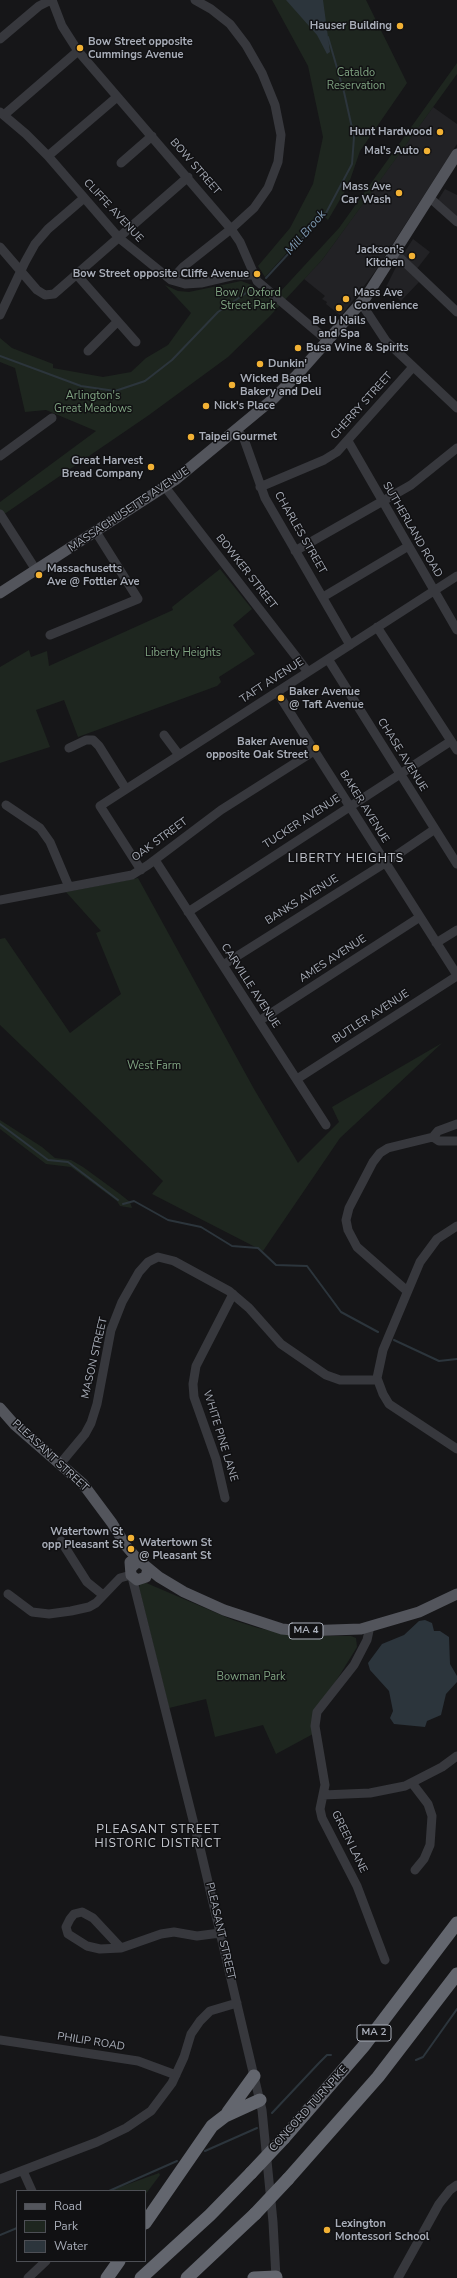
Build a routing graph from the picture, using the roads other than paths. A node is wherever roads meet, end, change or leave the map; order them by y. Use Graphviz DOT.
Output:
graph roads {
  1 [pos="52,0"];
  2 [pos="195,0"];
  3 [pos="2,33"];
  4 [pos="78,51"];
  5 [pos="117,97"];
  6 [pos="2,114"];
  7 [pos="152,136"];
  8 [pos="457,154"];
  9 [pos="48,156"];
  10 [pos="121,163"];
  11 [pos="188,178"];
  12 [pos="84,198"];
  13 [pos="430,198"];
  14 [pos="457,222"];
  15 [pos="232,229"];
  16 [pos="119,238"];
  17 [pos="0,247"];
  18 [pos="395,253"];
  19 [pos="20,271"];
  20 [pos="77,275"];
  21 [pos="253,275"];
  22 [pos="171,280"];
  23 [pos="361,303"];
  24 [pos="457,312"];
  25 [pos="0,315"];
  26 [pos="117,322"];
  27 [pos="328,341"];
  28 [pos="136,342"];
  29 [pos="88,351"];
  30 [pos="413,367"];
  31 [pos="457,408"];
  32 [pos="52,418"];
  33 [pos="237,430"];
  34 [pos="348,441"];
  35 [pos="457,448"];
  36 [pos="0,456"];
  37 [pos="260,486"];
  38 [pos="166,487"];
  39 [pos="381,502"];
  40 [pos="0,514"];
  41 [pos="96,532"];
  42 [pos="407,547"];
  43 [pos="295,551"];
  44 [pos="36,570"];
  45 [pos="457,576"];
  46 [pos="434,591"];
  47 [pos="0,593"];
  48 [pos="323,597"];
  49 [pos="377,627"];
  50 [pos="457,630"];
  51 [pos="50,635"];
  52 [pos="350,645"];
  53 [pos="328,659"];
  54 [pos="308,672"];
  55 [pos="277,692"];
  56 [pos="164,735"];
  57 [pos="451,741"];
  58 [pos="69,748"];
  59 [pos="457,750"];
  60 [pos="314,751"];
  61 [pos="179,755"];
  62 [pos="400,773"];
  63 [pos="126,789"];
  64 [pos="6,805"];
  65 [pos="349,806"];
  66 [pos="435,829"];
  67 [pos="155,860"];
  68 [pos="385,863"];
  69 [pos="457,864"];
  70 [pos="141,870"];
  71 [pos="69,887"];
  72 [pos="0,900"];
  73 [pos="188,912"];
  74 [pos="420,917"];
  75 [pos="457,930"];
  76 [pos="436,943"];
  77 [pos="222,965"];
  78 [pos="457,976"];
  79 [pos="259,1021"];
  80 [pos="297,1079"];
  81 [pos="457,1124"];
  82 [pos="326,1125"];
  83 [pos="432,1137"];
  84 [pos="457,1141"];
  85 [pos="457,1226"];
  86 [pos="407,1291"];
  87 [pos="233,1294"];
  88 [pos="377,1380"];
  89 [pos="0,1408"];
  90 [pos="457,1449"];
  91 [pos="60,1464"];
  92 [pos="225,1498"];
  93 [pos="61,1541"];
  94 [pos="137,1574"];
  95 [pos="8,1594"];
  96 [pos="457,1594"];
  97 [pos="103,1595"];
  98 [pos="370,1626"];
  99 [pos="457,1756"];
  100 [pos="412,1783"];
  101 [pos="323,1795"];
  102 [pos="415,1870"];
  103 [pos="457,1923"];
  104 [pos="220,1933"];
  105 [pos="121,1948"];
  106 [pos="385,1960"];
  107 [pos="457,1974"];
  108 [pos="237,2003"];
  109 [pos="0,2040"];
  110 [pos="176,2075"];
  111 [pos="254,2076"];
  112 [pos="260,2100"];
  113 [pos="224,2117"];
  114 [pos="23,2170"];
  115 [pos="0,2179"];
  116 [pos="457,2185"];
  117 [pos="32,2190"];
  118 [pos="146,2222"];
  119 [pos="45,2262"];
  120 [pos="118,2262"];
  121 [pos="276,2277"];
  122 [pos="28,2278"];
  123 [pos="107,2278"];
  124 [pos="141,2278"];
  125 [pos="187,2278"];
  126 [pos="254,2278"];
  127 [pos="398,2278"];
  1 -- 3 [label="street"];
  1 -- 4 [label="street, BOW STREET"];
  2 -- 15 [label="street"];
  4 -- 5 [label="street, BOW STREET"];
  4 -- 6 [label="street"];
  5 -- 7 [label="street, BOW STREET"];
  5 -- 9 [label="street"];
  6 -- 9 [label="street, CLIFFE AVENUE"];
  7 -- 10 [label="street"];
  7 -- 11 [label="street, BOW STREET"];
  8 -- 13 [label="main road, MASSACHUSETTS AVENUE"];
  9 -- 12 [label="street, CLIFFE AVENUE"];
  11 -- 15 [label="street, BOW STREET"];
  11 -- 16 [label="street"];
  12 -- 16 [label="street, CLIFFE AVENUE"];
  12 -- 19 [label="street"];
  13 -- 14 [label="street"];
  13 -- 18 [label="main road, MASSACHUSETTS AVENUE"];
  15 -- 21 [label="street, BOW STREET"];
  15 -- 22 [label="street"];
  16 -- 20 [label="street"];
  16 -- 22 [label="street, CLIFFE AVENUE"];
  17 -- 19 [label="street"];
  18 -- 23 [label="main road, MASSACHUSETTS AVENUE"];
  18 -- 24 [label="street"];
  19 -- 20 [label="street"];
  19 -- 25 [label="street"];
  20 -- 26 [label="street"];
  21 -- 22 [label="street, CLIFFE AVENUE"];
  21 -- 27 [label="street, BOW STREET"];
  23 -- 27 [label="main road, MASSACHUSETTS AVENUE"];
  23 -- 30 [label="street"];
  26 -- 28 [label="street"];
  26 -- 29 [label="street"];
  27 -- 33 [label="main road, MASSACHUSETTS AVENUE"];
  30 -- 31 [label="street"];
  30 -- 34 [label="street, CHERRY STREET"];
  32 -- 36 [label="street"];
  33 -- 37 [label="street, CHARLES STREET"];
  33 -- 38 [label="main road, MASSACHUSETTS AVENUE"];
  34 -- 37 [label="street, CHERRY STREET"];
  34 -- 39 [label="street, SUTHERLAND ROAD"];
  35 -- 39 [label="street"];
  37 -- 43 [label="street, CHARLES STREET"];
  38 -- 41 [label="main road, MASSACHUSETTS AVENUE"];
  38 -- 54 [label="street, BOWKER STREET"];
  39 -- 42 [label="street, SUTHERLAND ROAD"];
  39 -- 43 [label="street"];
  40 -- 44 [label="street"];
  41 -- 44 [label="main road, MASSACHUSETTS AVENUE"];
  41 -- 51 [label="street"];
  42 -- 46 [label="street, SUTHERLAND ROAD"];
  42 -- 48 [label="street"];
  43 -- 48 [label="street, CHARLES STREET"];
  44 -- 47 [label="main road, MASSACHUSETTS AVENUE"];
  45 -- 46 [label="street, TAFT AVENUE"];
  46 -- 49 [label="street, TAFT AVENUE"];
  46 -- 50 [label="street, SUTHERLAND ROAD"];
  48 -- 52 [label="street, CHARLES STREET"];
  49 -- 52 [label="street, TAFT AVENUE"];
  49 -- 57 [label="street"];
  52 -- 53 [label="street, TAFT AVENUE"];
  53 -- 54 [label="street, TAFT AVENUE"];
  53 -- 62 [label="street, CHASE AVENUE"];
  54 -- 55 [label="street, TAFT AVENUE"];
  55 -- 60 [label="street, BAKER AVENUE"];
  55 -- 61 [label="street, TAFT AVENUE"];
  56 -- 61 [label="street"];
  57 -- 59 [label="street"];
  57 -- 62 [label="street, TUCKER AVENUE"];
  58 -- 63 [label="street"];
  60 -- 65 [label="street, BAKER AVENUE"];
  60 -- 67 [label="street, OAK STREET"];
  61 -- 63 [label="street, TAFT AVENUE"];
  62 -- 65 [label="street, TUCKER AVENUE"];
  62 -- 66 [label="street, CHASE AVENUE"];
  63 -- 70 [label="street, TAFT AVENUE"];
  64 -- 71 [label="street"];
  65 -- 68 [label="street, BAKER AVENUE"];
  65 -- 73 [label="street, TUCKER AVENUE"];
  66 -- 68 [label="street, BANKS AVENUE"];
  66 -- 69 [label="street, CHASE AVENUE"];
  67 -- 70 [label="street, OAK STREET"];
  67 -- 73 [label="street, CARVILLE AVENUE"];
  68 -- 74 [label="street, BAKER AVENUE"];
  68 -- 77 [label="street, BANKS AVENUE"];
  70 -- 71 [label="street, OAK STREET"];
  71 -- 72 [label="street, OAK STREET"];
  73 -- 77 [label="street, CARVILLE AVENUE"];
  74 -- 76 [label="street, BAKER AVENUE"];
  74 -- 79 [label="street, AMES AVENUE"];
  75 -- 76 [label="street"];
  76 -- 78 [label="street, BAKER AVENUE"];
  77 -- 79 [label="street, CARVILLE AVENUE"];
  78 -- 80 [label="street, BUTLER AVENUE"];
  79 -- 80 [label="street, CARVILLE AVENUE"];
  80 -- 82 [label="street, CARVILLE AVENUE"];
  81 -- 83 [label="street"];
  83 -- 84 [label="street"];
  83 -- 86 [label="street"];
  85 -- 86 [label="street"];
  86 -- 88 [label="street"];
  87 -- 88 [label="street, MASON STREET"];
  87 -- 91 [label="street, MASON STREET"];
  87 -- 92 [label="street, WHITE PINE LANE"];
  88 -- 90 [label="street"];
  89 -- 91 [label="main road, PLEASANT STREET"];
  91 -- 94 [label="main road, PLEASANT STREET"];
  93 -- 97 [label="street"];
  94 -- 97 [label="street"];
  94 -- 98 [label="main road, MA 4"];
  94 -- 104 [label="street, PLEASANT STREET"];
  95 -- 97 [label="street"];
  96 -- 98 [label="main road, MA 4"];
  98 -- 101 [label="street, GREEN LANE"];
  99 -- 100 [label="street"];
  100 -- 101 [label="street"];
  100 -- 102 [label="street"];
  101 -- 106 [label="street, GREEN LANE"];
  103 -- 124 [label="highway, CONCORD TURNPIKE / MA 2, bridge"];
  104 -- 105 [label="street"];
  104 -- 108 [label="street, PLEASANT STREET"];
  105 -- 105 [label="street"];
  107 -- 125 [label="highway, MA 2, bridge"];
  108 -- 110 [label="street"];
  108 -- 111 [label="street, PLEASANT STREET"];
  109 -- 110 [label="street, PHILIP ROAD"];
  110 -- 114 [label="street"];
  111 -- 112 [label="street, PLEASANT STREET"];
  111 -- 113 [label="highway"];
  112 -- 113 [label="highway"];
  112 -- 121 [label="street, PLEASANT STREET"];
  113 -- 118 [label="highway"];
  114 -- 115 [label="street"];
  114 -- 117 [label="street"];
  116 -- 127 [label="street"];
  119 -- 122 [label="street"];
  120 -- 123 [label="highway"];
  121 -- 126 [label="highway"];
}
